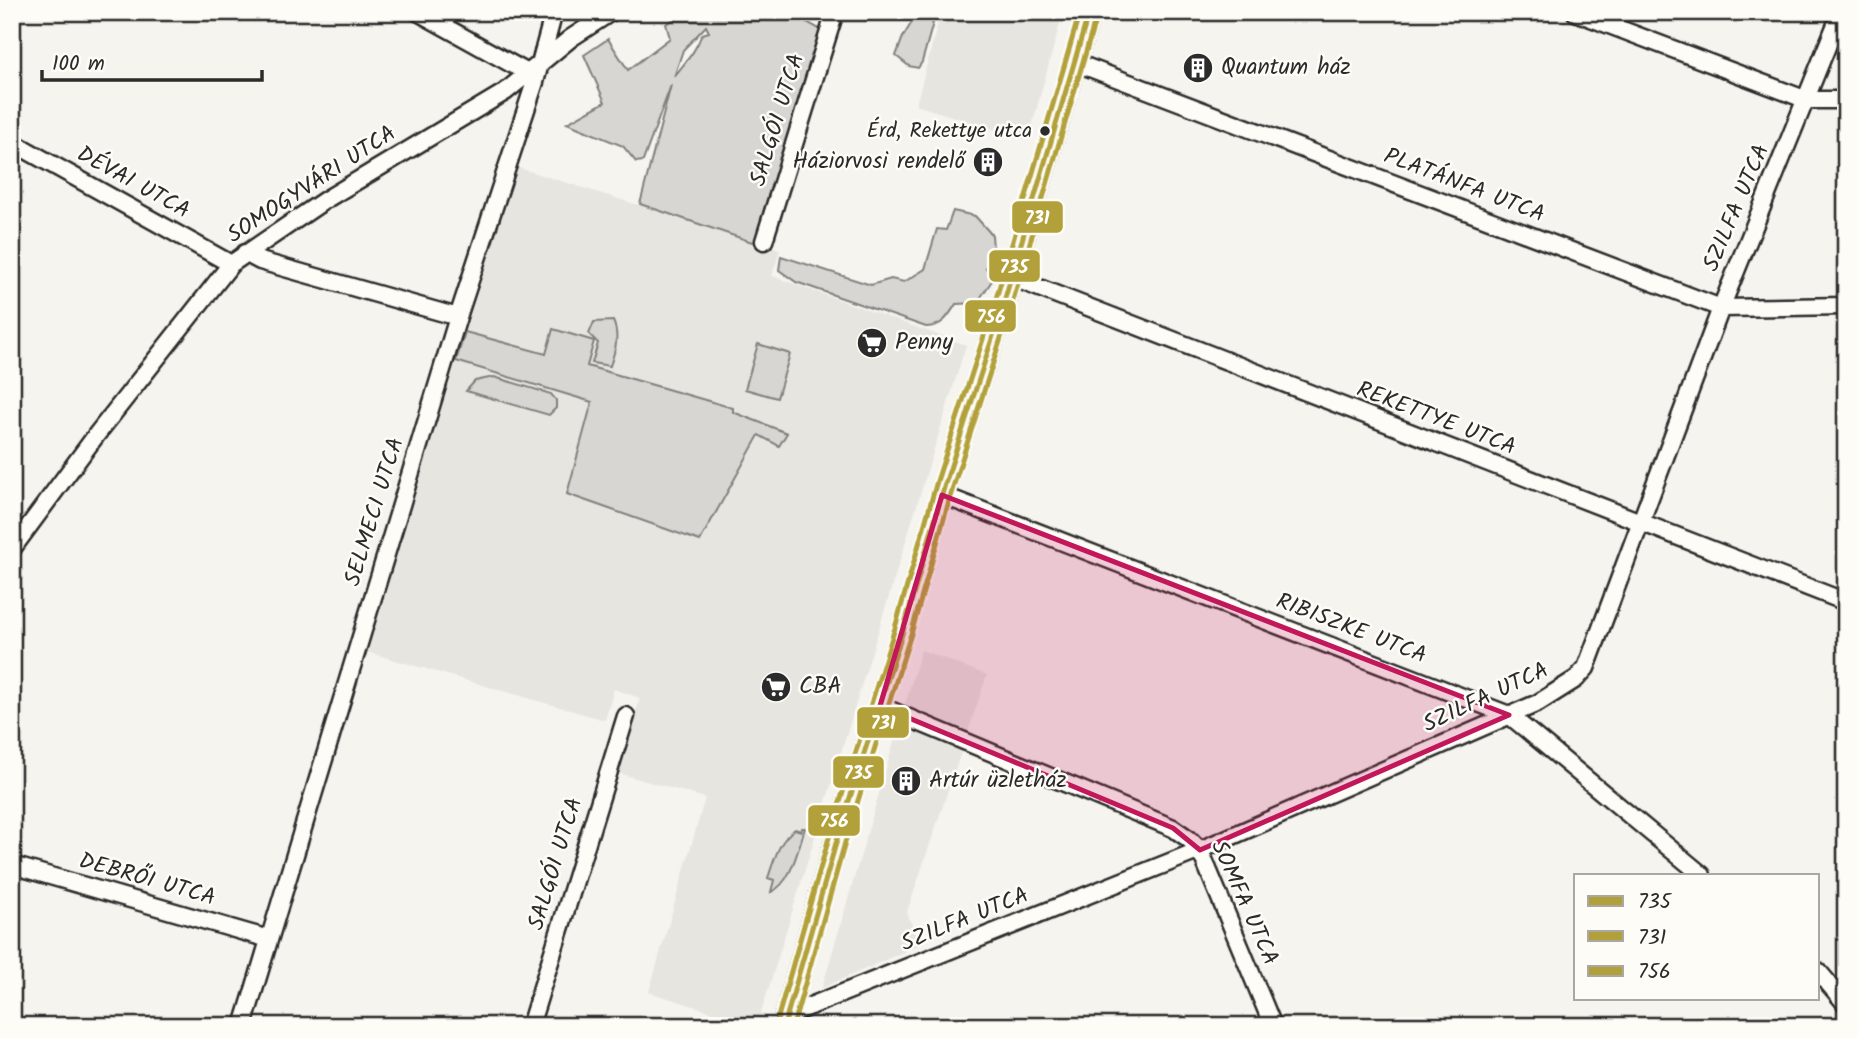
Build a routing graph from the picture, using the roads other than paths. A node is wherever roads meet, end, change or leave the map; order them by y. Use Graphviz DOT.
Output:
graph roads {
  1 [pos="418,12"];
  2 [pos="555,12"];
  3 [pos="611,12"];
  4 [pos="835,12"];
  5 [pos="1089,12"];
  6 [pos="1575,12"];
  7 [pos="1841,12"];
  8 [pos="1074,62"];
  9 [pos="534,72"];
  10 [pos="1807,100"];
  11 [pos="1846,100"];
  12 [pos="12,142"];
  13 [pos="764,241"];
  14 [pos="245,253"];
  15 [pos="232,264"];
  16 [pos="1011,278"];
  17 [pos="1846,306"];
  18 [pos="1721,308"];
  19 [pos="458,317"];
  20 [pos="942,495"];
  21 [pos="1639,522"];
  22 [pos="12,550"];
  23 [pos="1846,602"];
  24 [pos="880,706"];
  25 [pos="1509,715"];
  26 [pos="626,716"];
  27 [pos="1200,850"];
  28 [pos="12,865"];
  29 [pos="1701,874"];
  30 [pos="270,939"];
  31 [pos="1820,973"];
  32 [pos="1846,1004"];
  33 [pos="786,1020"];
  34 [pos="243,1026"];
  35 [pos="530,1026"];
  36 [pos="1273,1026"];
  1 -- 9 [label="street"];
  2 -- 9 [label="street, SELMECI UTCA"];
  3 -- 9 [label="street, SOMOGYVÁRI UTCA"];
  4 -- 13 [label="street, SALGÓI UTCA"];
  5 -- 8 [label="main road"];
  6 -- 10 [label="street"];
  7 -- 10 [label="street, SZILFA UTCA"];
  8 -- 16 [label="main road"];
  8 -- 18 [label="street, PLATÁNFA UTCA"];
  9 -- 14 [label="street, SOMOGYVÁRI UTCA"];
  9 -- 19 [label="street, SELMECI UTCA"];
  10 -- 11 [label="street"];
  10 -- 18 [label="street, SZILFA UTCA"];
  12 -- 15 [label="street, DÉVAI UTCA"];
  14 -- 15 [label="street, SOMOGYVÁRI UTCA"];
  14 -- 19 [label="street"];
  15 -- 22 [label="street, SOMOGYVÁRI UTCA"];
  16 -- 20 [label="main road"];
  16 -- 21 [label="street, REKETTYE UTCA"];
  17 -- 18 [label="street, PLATÁNFA UTCA"];
  18 -- 21 [label="street, SZILFA UTCA"];
  19 -- 30 [label="street, SELMECI UTCA"];
  20 -- 24 [label="main road"];
  20 -- 25 [label="street, RIBISZKE UTCA"];
  21 -- 23 [label="street, REKETTYE UTCA"];
  21 -- 25 [label="street, SZILFA UTCA"];
  24 -- 27 [label="street, SOMFA UTCA"];
  24 -- 33 [label="main road"];
  25 -- 27 [label="street, SZILFA UTCA"];
  25 -- 29 [label="street, RIBISZKE UTCA"];
  26 -- 35 [label="street, SALGÓI UTCA"];
  27 -- 33 [label="street, SZILFA UTCA"];
  27 -- 36 [label="street, SOMFA UTCA"];
  28 -- 30 [label="street, DEBRŐI UTCA"];
  30 -- 34 [label="street, SELMECI UTCA"];
  31 -- 32 [label="street"];
}
